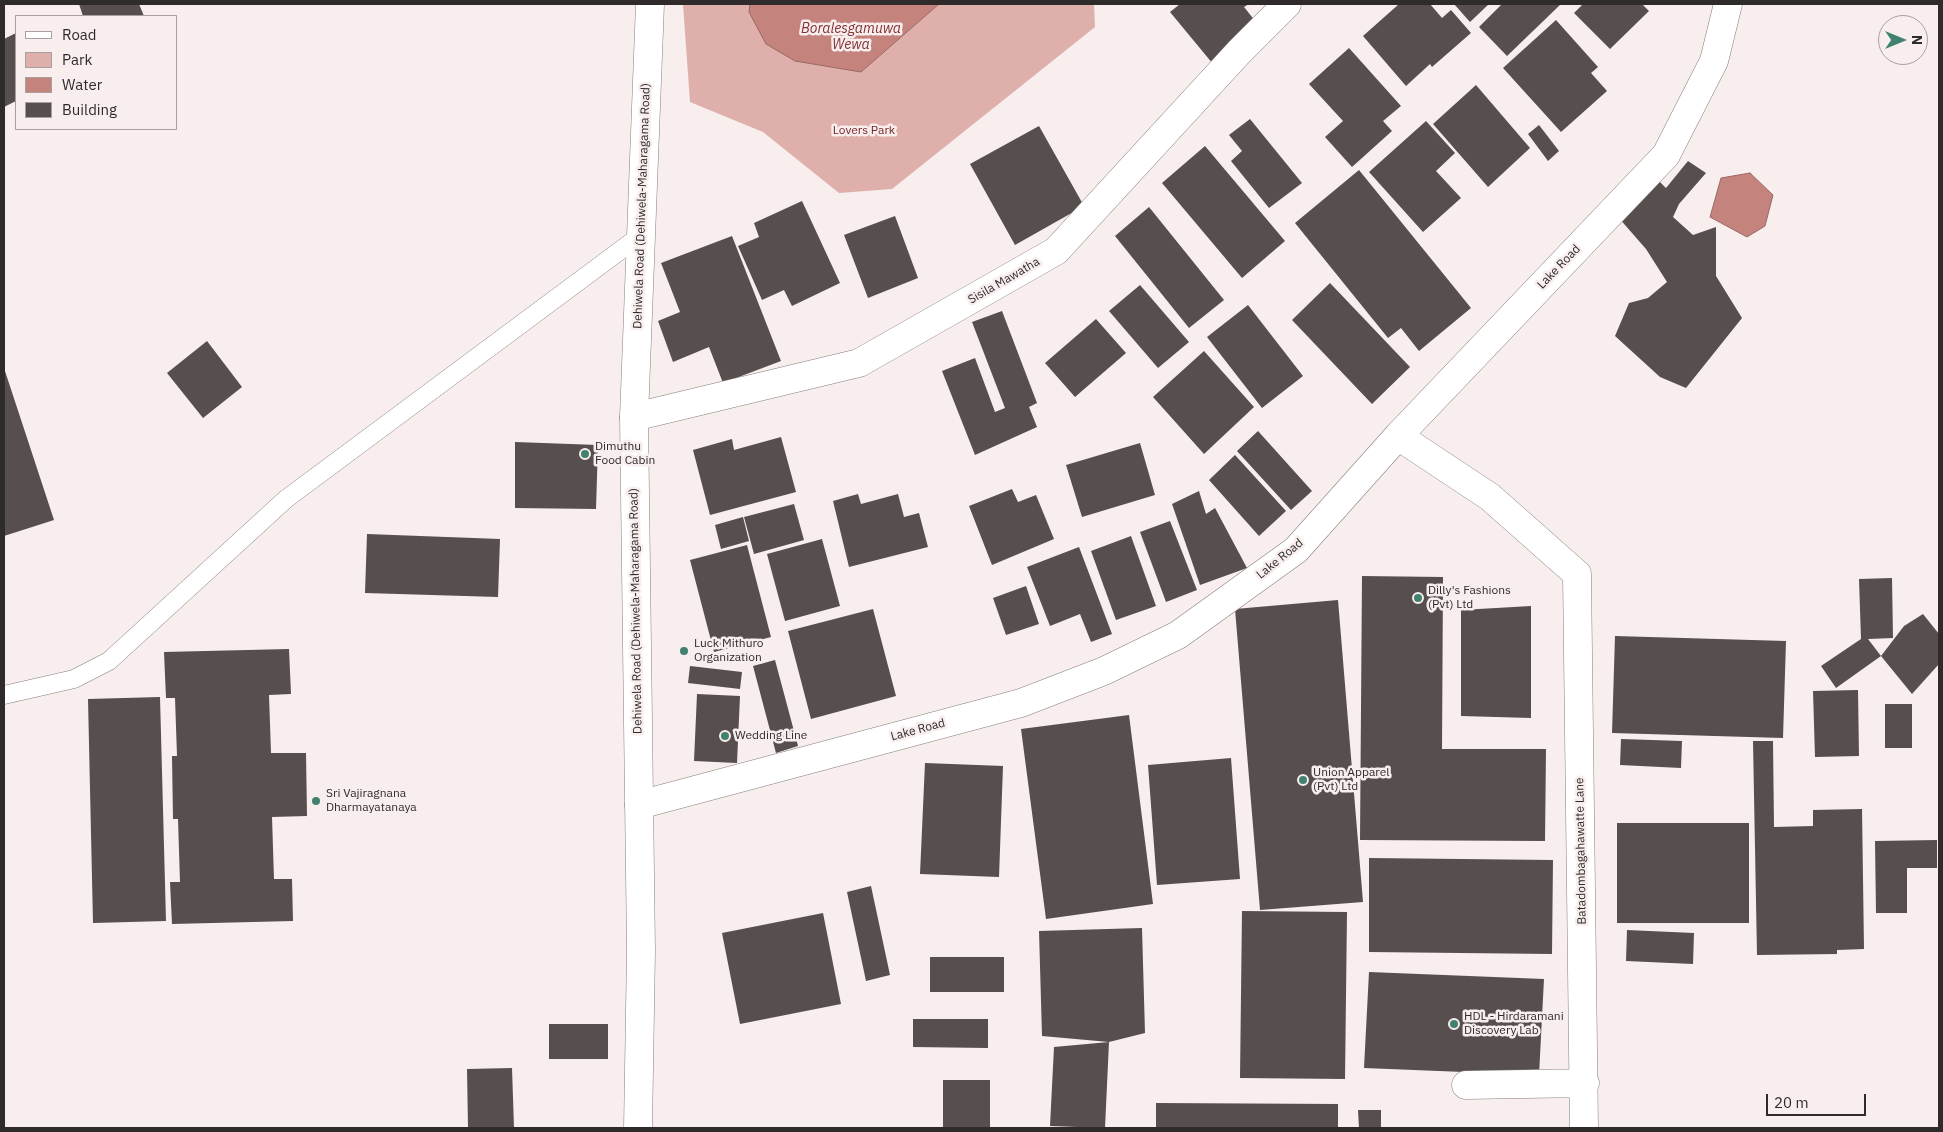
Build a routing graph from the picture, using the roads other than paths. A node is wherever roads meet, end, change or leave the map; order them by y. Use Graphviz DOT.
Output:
graph roads {
  1 [pos="650,4"];
  2 [pos="1287,4"];
  3 [pos="1728,4"];
  4 [pos="642,235"];
  5 [pos="634,417"];
  6 [pos="1398,436"];
  7 [pos="4,695"];
  8 [pos="639,805"];
  9 [pos="1585,1083"];
  10 [pos="1466,1086"];
  11 [pos="638,1128"];
  12 [pos="1584,1128"];
  1 -- 4 [label="street, Dehiwela Road (Dehiwela-Maharagama Road)"];
  2 -- 5 [label="street, Sisila Mawatha"];
  3 -- 6 [label="street, Lake Road"];
  4 -- 5 [label="street, Dehiwela Road (Dehiwela-Maharagama Road)"];
  4 -- 7 [label="lane"];
  5 -- 8 [label="street, Dehiwela Road (Dehiwela-Maharagama Road)"];
  6 -- 8 [label="street, Lake Road"];
  6 -- 9 [label="street, Batadombagahawatte Lane"];
  8 -- 11 [label="street, Dehiwela Road (Dehiwela-Maharagama Road)"];
  9 -- 10 [label="street"];
  9 -- 12 [label="street, Batadombagahawatte Lane"];
}
